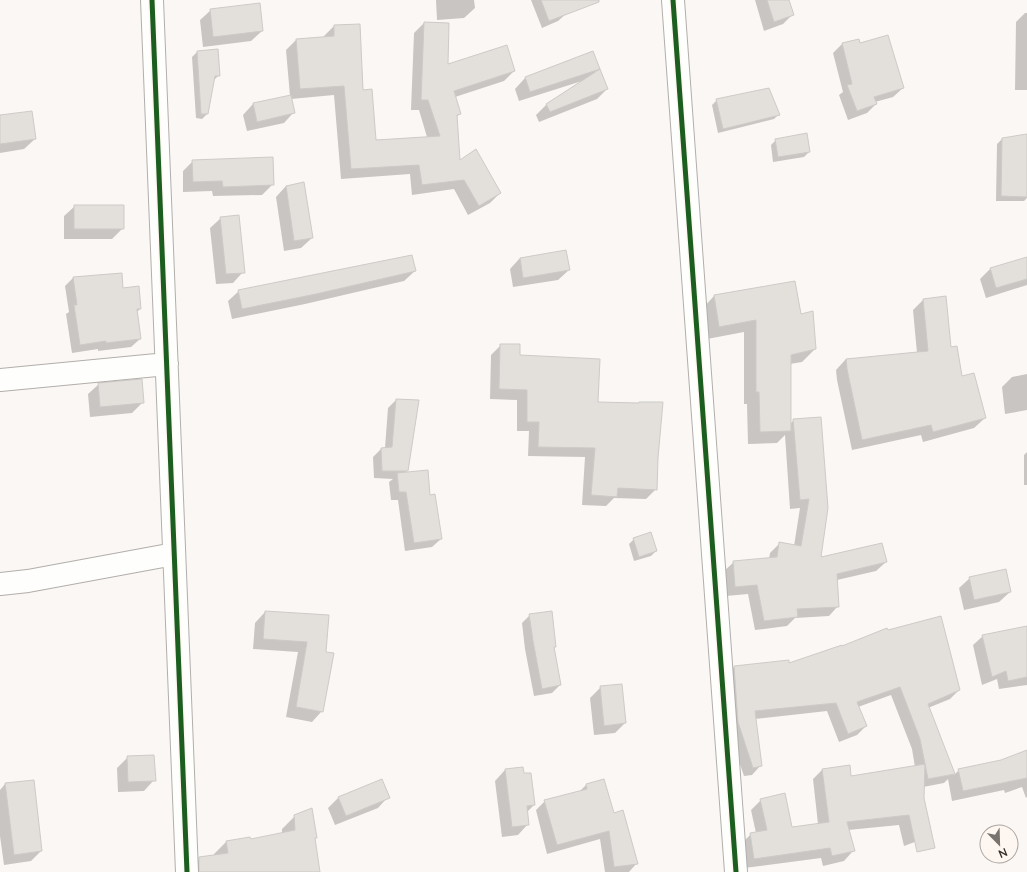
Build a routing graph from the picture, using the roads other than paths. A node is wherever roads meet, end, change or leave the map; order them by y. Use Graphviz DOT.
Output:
graph roads {
  1 [pos="152,0"];
  2 [pos="673,0"];
  3 [pos="167,364"];
  4 [pos="0,380"];
  5 [pos="174,554"];
  6 [pos="0,584"];
  7 [pos="187,872"];
  8 [pos="736,872"];
  1 -- 3 [label="street"];
  2 -- 8 [label="street"];
  3 -- 4 [label="street"];
  3 -- 5 [label="street"];
  5 -- 6 [label="street"];
  5 -- 7 [label="street"];
}
